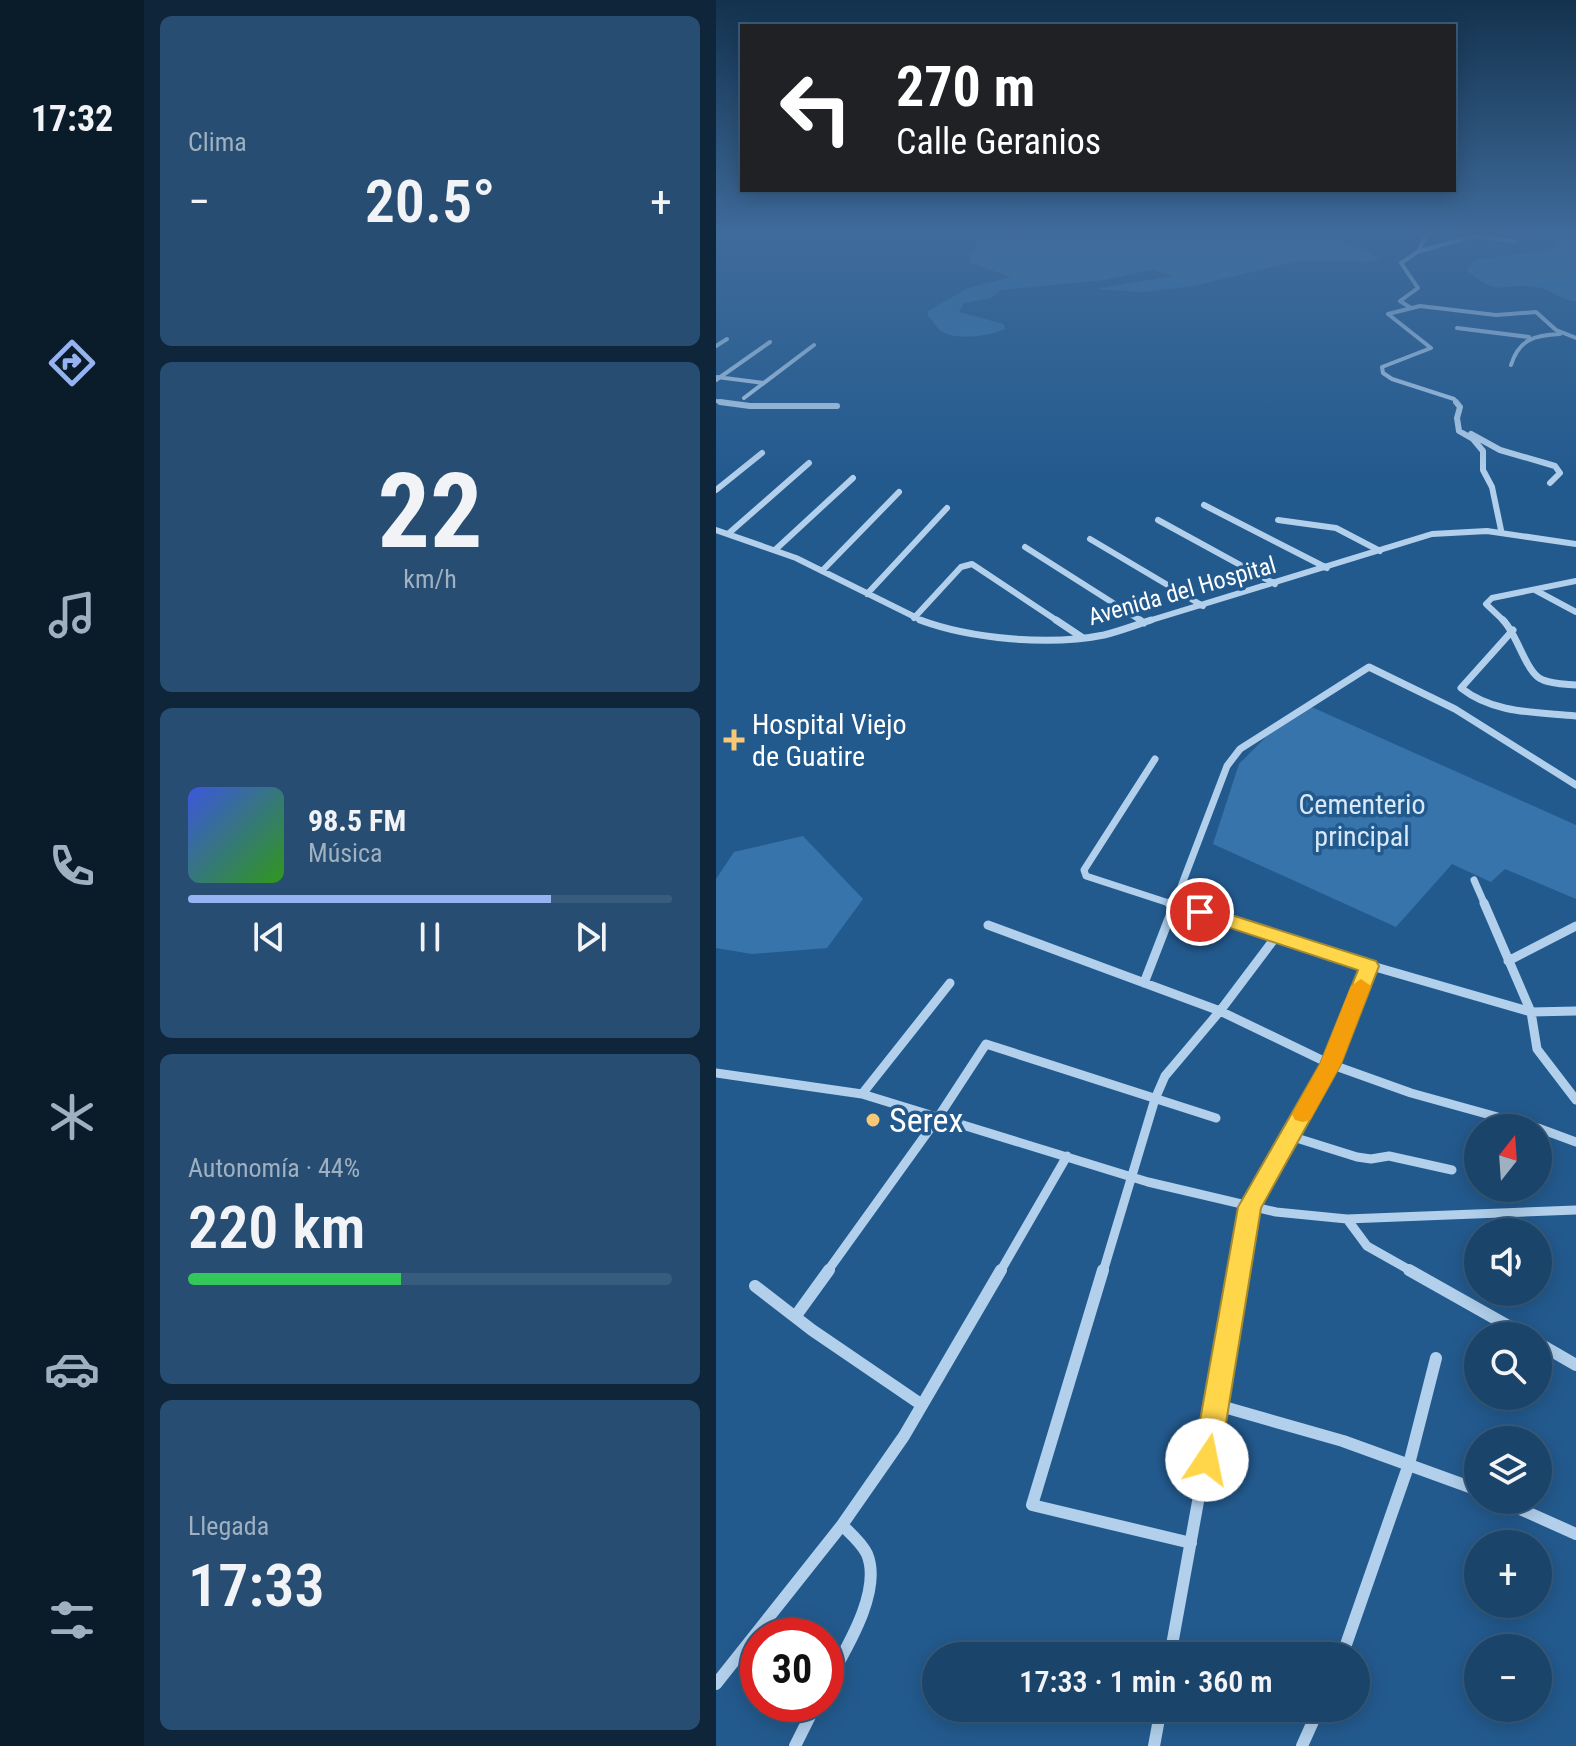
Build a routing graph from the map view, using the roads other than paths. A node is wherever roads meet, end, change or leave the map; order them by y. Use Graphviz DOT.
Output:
graph roads {
  1 [pos="1390,315"];
  2 [pos="1540,315"];
  3 [pos="1457,328"];
  4 [pos="1565,334"];
  5 [pos="1529,337"];
  6 [pos="1576,338"];
  7 [pos="727,339"];
  8 [pos="770,342"];
  9 [pos="814,345"];
  10 [pos="716,346"];
  11 [pos="1511,365"];
  12 [pos="717,378"];
  13 [pos="764,383"];
  14 [pos="744,398"];
  15 [pos="716,401"];
  16 [pos="837,406"];
  17 [pos="1456,426"];
  18 [pos="762,453"];
  19 [pos="809,463"];
  20 [pos="853,478"];
  21 [pos="1550,483"];
  22 [pos="716,490"];
  23 [pos="899,492"];
  24 [pos="1204,505"];
  25 [pos="947,508"];
  26 [pos="1158,520"];
  27 [pos="1278,520"];
  28 [pos="716,530"];
  29 [pos="1501,530"];
  30 [pos="728,534"];
  31 [pos="1090,539"];
  32 [pos="1576,544"];
  33 [pos="1025,547"];
  34 [pos="775,550"];
  35 [pos="1380,551"];
  36 [pos="1327,568"];
  37 [pos="822,571"];
  38 [pos="1576,581"];
  39 [pos="1275,584"];
  40 [pos="1534,590"];
  41 [pos="867,594"];
  42 [pos="1203,606"];
  43 [pos="1576,612"];
  44 [pos="914,618"];
  45 [pos="1144,623"];
  46 [pos="1513,630"];
  47 [pos="1083,638"];
  48 [pos="1576,685"];
  49 [pos="1475,700"];
  50 [pos="1455,709"];
  51 [pos="1576,716"];
  52 [pos="1155,759"];
  53 [pos="1576,785"];
  54 [pos="1474,880"];
  55 [pos="1175,903"];
  56 [pos="988,925"];
  57 [pos="1576,926"];
  58 [pos="1275,938"];
  59 [pos="1508,961"];
  60 [pos="1369,966"];
  61 [pos="950,983"];
  62 [pos="1144,983"];
  63 [pos="1220,1011"];
  64 [pos="1576,1011"];
  65 [pos="1531,1012"];
  66 [pos="1330,1064"];
  67 [pos="716,1073"];
  68 [pos="862,1094"];
  69 [pos="1155,1099"];
  70 [pos="1576,1100"];
  71 [pos="1487,1114"];
  72 [pos="1216,1118"];
  73 [pos="937,1119"];
  74 [pos="1552,1133"];
  75 [pos="1290,1136"];
  76 [pos="1576,1142"];
  77 [pos="1067,1156"];
  78 [pos="1452,1170"];
  79 [pos="1133,1177"];
  80 [pos="1250,1207"];
  81 [pos="1576,1210"];
  82 [pos="1347,1219"];
  83 [pos="755,1286"];
  84 [pos="795,1317"];
  85 [pos="1501,1322"];
  86 [pos="1552,1351"];
  87 [pos="1436,1358"];
  88 [pos="1576,1365"];
  89 [pos="922,1405"];
  90 [pos="1217,1405"];
  91 [pos="1409,1464"];
  92 [pos="1464,1485"];
  93 [pos="1531,1514"];
  94 [pos="842,1525"];
  95 [pos="1576,1534"];
  96 [pos="1191,1543"];
  97 [pos="1173,1642"];
  98 [pos="1347,1642"];
  99 [pos="844,1650"];
  100 [pos="716,1684"];
  101 [pos="807,1722"];
  102 [pos="1158,1722"];
  103 [pos="1313,1722"];
  104 [pos="795,1746"];
  105 [pos="1154,1746"];
  106 [pos="1302,1746"];
  1 -- 17 [label="street"];
  2 -- 4 [label="street"];
  3 -- 5 [label="street"];
  4 -- 5 [label="street"];
  4 -- 6 [label="street"];
  5 -- 11 [label="street"];
  7 -- 10 [label="street"];
  8 -- 12 [label="street"];
  9 -- 13 [label="street"];
  12 -- 13 [label="street"];
  13 -- 14 [label="street"];
  15 -- 16 [label="street"];
  17 -- 21 [label="street"];
  17 -- 29 [label="street"];
  18 -- 22 [label="street"];
  19 -- 30 [label="street"];
  20 -- 34 [label="street"];
  23 -- 37 [label="street"];
  24 -- 36 [label="street"];
  25 -- 41 [label="street"];
  26 -- 39 [label="street"];
  27 -- 35 [label="street"];
  28 -- 30 [label="street, Avenida del Hospital"];
  29 -- 32 [label="street, Avenida del Hospital"];
  29 -- 35 [label="street, Avenida del Hospital"];
  30 -- 34 [label="street, Avenida del Hospital"];
  31 -- 42 [label="street"];
  33 -- 45 [label="street"];
  34 -- 37 [label="street, Avenida del Hospital"];
  35 -- 36 [label="street, Avenida del Hospital"];
  36 -- 39 [label="street, Avenida del Hospital"];
  37 -- 41 [label="street, Avenida del Hospital"];
  38 -- 40 [label="street"];
  39 -- 42 [label="street, Avenida del Hospital"];
  40 -- 43 [label="street"];
  40 -- 46 [label="street"];
  41 -- 44 [label="street, Avenida del Hospital"];
  42 -- 45 [label="street, Avenida del Hospital"];
  44 -- 47 [label="street, Avenida del Hospital"];
  44 -- 47 [label="street"];
  45 -- 47 [label="street, Avenida del Hospital"];
  46 -- 48 [label="street"];
  46 -- 49 [label="street"];
  49 -- 50 [label="street"];
  49 -- 51 [label="street"];
  50 -- 53 [label="street"];
  50 -- 55 [label="street"];
  52 -- 55 [label="street"];
  54 -- 59 [label="street"];
  55 -- 58 [label="street"];
  55 -- 62 [label="street"];
  56 -- 62 [label="street"];
  57 -- 59 [label="street"];
  58 -- 60 [label="street"];
  58 -- 63 [label="street"];
  59 -- 65 [label="street"];
  60 -- 65 [label="street"];
  60 -- 66 [label="street"];
  61 -- 68 [label="street"];
  62 -- 63 [label="street"];
  63 -- 66 [label="street"];
  63 -- 69 [label="street"];
  64 -- 65 [label="street"];
  65 -- 70 [label="street"];
  66 -- 71 [label="street"];
  66 -- 75 [label="street"];
  67 -- 68 [label="street"];
  68 -- 73 [label="street"];
  69 -- 72 [label="street"];
  69 -- 73 [label="street"];
  69 -- 79 [label="street"];
  73 -- 77 [label="street"];
  73 -- 84 [label="street"];
  74 -- 76 [label="street"];
  75 -- 78 [label="street"];
  75 -- 80 [label="street"];
  77 -- 79 [label="street"];
  77 -- 89 [label="street"];
  79 -- 80 [label="street"];
  79 -- 96 [label="street"];
  80 -- 82 [label="street"];
  80 -- 90 [label="street"];
  81 -- 82 [label="street"];
  82 -- 85 [label="street"];
  83 -- 84 [label="street"];
  84 -- 89 [label="street"];
  86 -- 88 [label="street"];
  87 -- 91 [label="street"];
  89 -- 94 [label="street"];
  90 -- 91 [label="street"];
  90 -- 96 [label="street"];
  91 -- 92 [label="street"];
  91 -- 98 [label="street"];
  93 -- 95 [label="street"];
  94 -- 99 [label="street"];
  94 -- 100 [label="street"];
  96 -- 97 [label="street"];
  101 -- 104 [label="street"];
  102 -- 105 [label="street"];
  103 -- 106 [label="street"];
}
